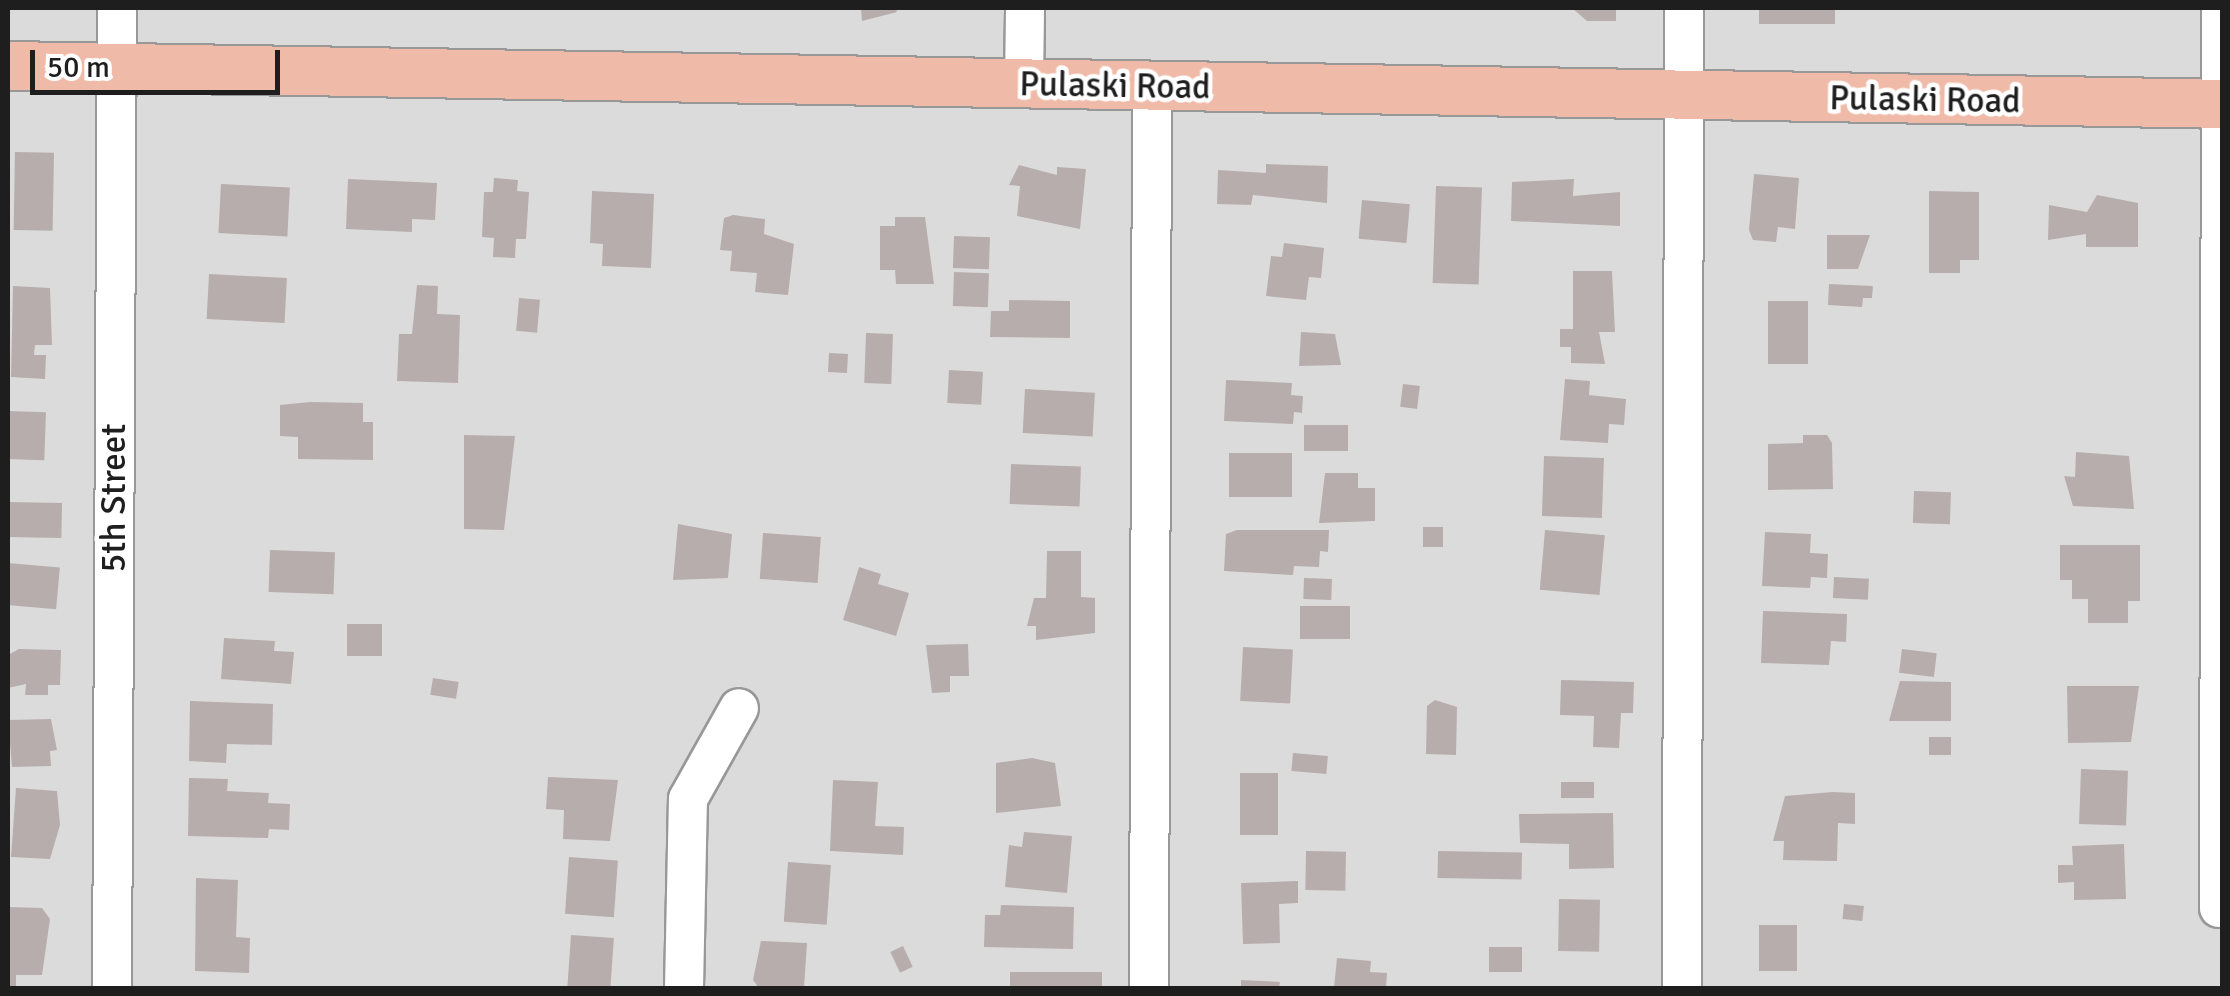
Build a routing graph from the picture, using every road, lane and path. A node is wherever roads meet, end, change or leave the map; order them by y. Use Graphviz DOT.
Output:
graph roads {
  1 [pos="117,8"];
  2 [pos="1025,8"];
  3 [pos="1684,8"];
  4 [pos="2221,8"];
  5 [pos="8,66"];
  6 [pos="116,69"];
  7 [pos="1024,84"];
  8 [pos="1152,87"];
  9 [pos="1683,96"];
  10 [pos="2222,104"];
  11 [pos="738,708"];
  12 [pos="2219,908"];
  13 [pos="112,988"];
  14 [pos="684,988"];
  15 [pos="1148,988"];
  16 [pos="1682,988"];
  1 -- 6 [label="street, 5th Street"];
  2 -- 7 [label="street"];
  3 -- 9 [label="street"];
  4 -- 10 [label="street"];
  5 -- 6 [label="main road, Pulaski Road"];
  6 -- 7 [label="main road, Pulaski Road"];
  6 -- 13 [label="street, 5th Street"];
  7 -- 8 [label="main road, Pulaski Road"];
  8 -- 9 [label="main road, Pulaski Road"];
  8 -- 15 [label="street"];
  9 -- 10 [label="main road, Pulaski Road"];
  9 -- 16 [label="street"];
  10 -- 12 [label="street"];
  11 -- 14 [label="street"];
}
